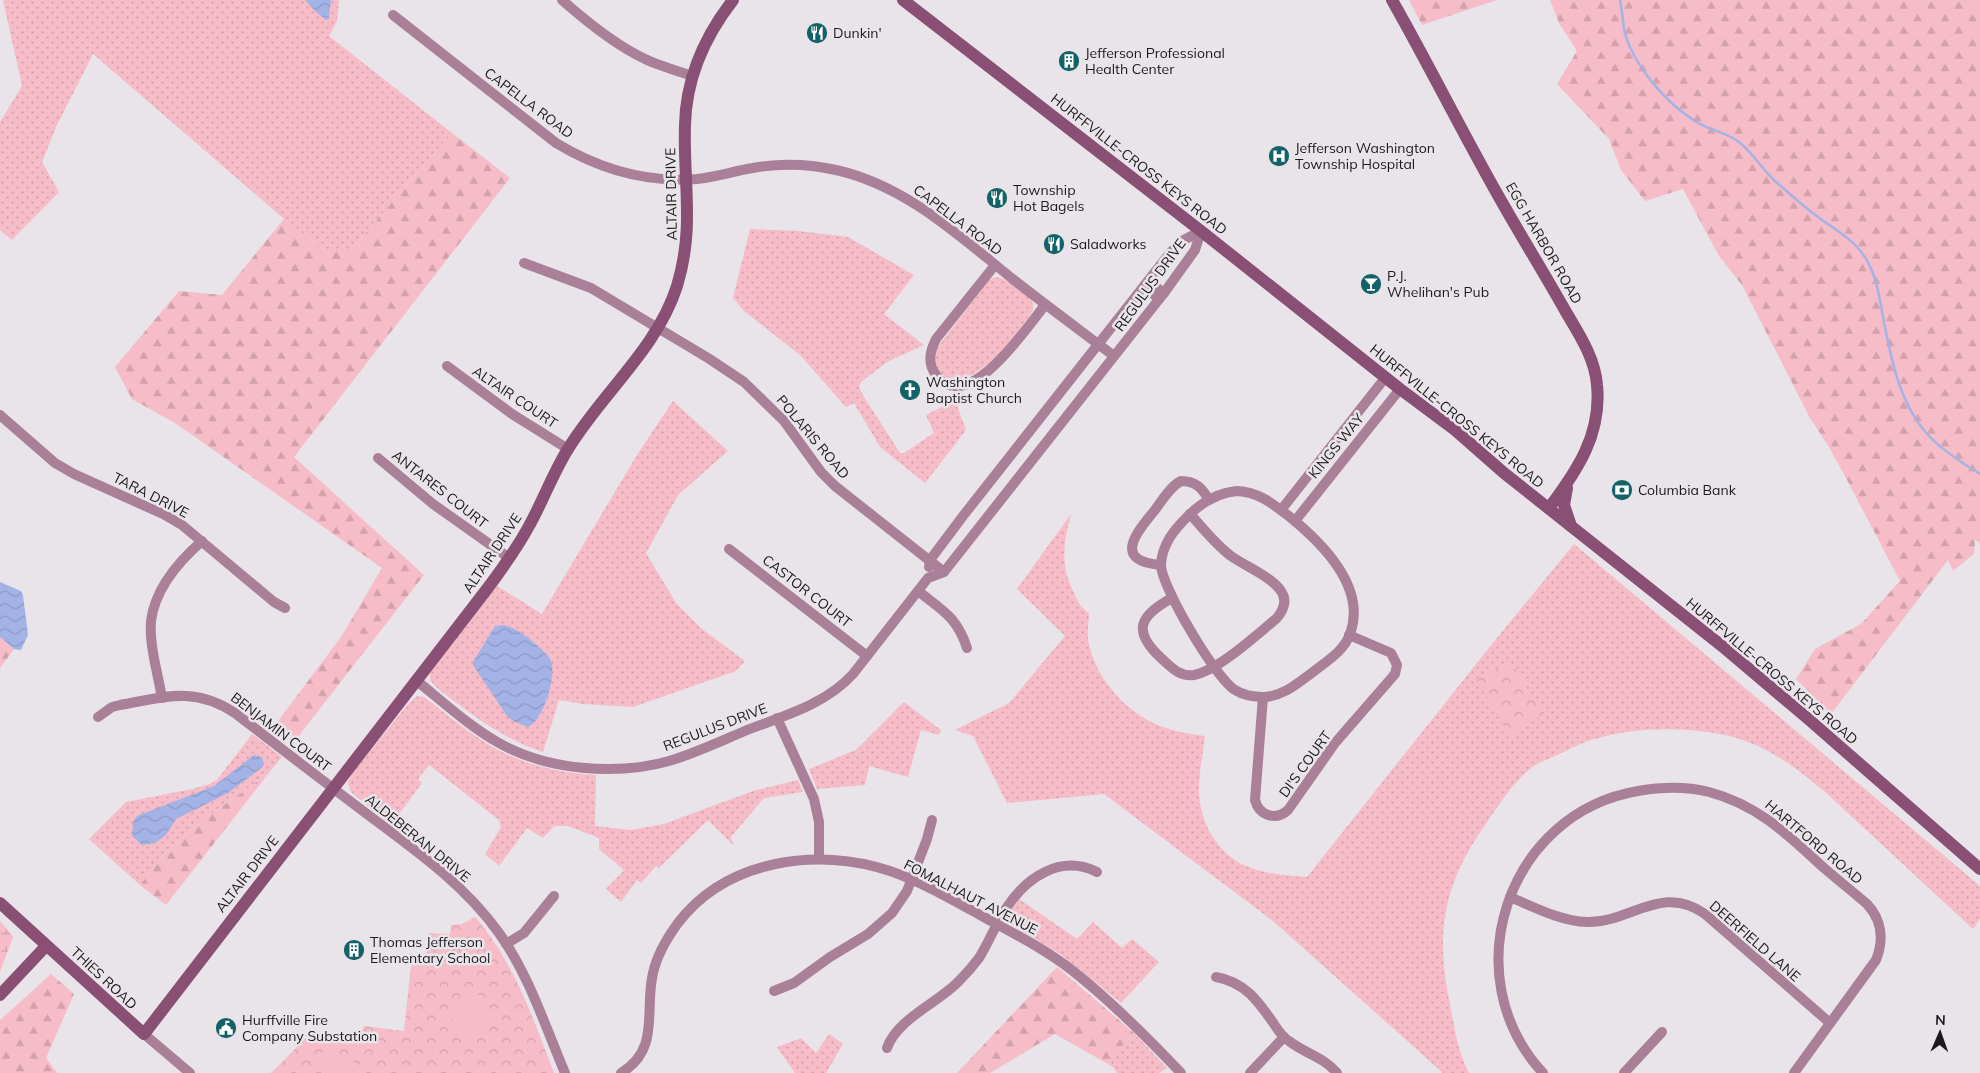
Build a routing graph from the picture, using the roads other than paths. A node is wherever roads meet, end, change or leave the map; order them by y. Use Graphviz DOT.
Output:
graph roads {
  1 [pos="562,0"];
  2 [pos="733,0"];
  3 [pos="904,0"];
  4 [pos="1392,0"];
  5 [pos="393,16"];
  6 [pos="693,76"];
  7 [pos="686,179"];
  8 [pos="1201,231"];
  9 [pos="524,263"];
  10 [pos="995,265"];
  11 [pos="1146,284"];
  12 [pos="1161,296"];
  13 [pos="1045,305"];
  14 [pos="657,327"];
  15 [pos="1098,344"];
  16 [pos="1114,356"];
  17 [pos="447,366"];
  18 [pos="1385,378"];
  19 [pos="1400,389"];
  20 [pos="0,415"];
  21 [pos="568,449"];
  22 [pos="378,458"];
  23 [pos="1573,476"];
  24 [pos="1209,500"];
  25 [pos="1549,508"];
  26 [pos="1281,510"];
  27 [pos="1190,514"];
  28 [pos="1295,521"];
  29 [pos="1571,526"];
  30 [pos="202,541"];
  31 [pos="729,549"];
  32 [pos="510,558"];
  33 [pos="930,560"];
  34 [pos="1161,565"];
  35 [pos="944,572"];
  36 [pos="928,578"];
  37 [pos="918,591"];
  38 [pos="1172,598"];
  39 [pos="285,608"];
  40 [pos="1349,636"];
  41 [pos="967,648"];
  42 [pos="867,656"];
  43 [pos="1213,666"];
  44 [pos="417,681"];
  45 [pos="1263,697"];
  46 [pos="162,698"];
  47 [pos="98,717"];
  48 [pos="777,718"];
  49 [pos="333,788"];
  50 [pos="932,820"];
  51 [pos="819,859"];
  52 [pos="1980,870"];
  53 [pos="1097,872"];
  54 [pos="911,880"];
  55 [pos="554,896"];
  56 [pos="1510,897"];
  57 [pos="0,904"];
  58 [pos="997,924"];
  59 [pos="506,944"];
  60 [pos="46,946"];
  61 [pos="1216,977"];
  62 [pos="774,991"];
  63 [pos="0,995"];
  64 [pos="1830,1023"];
  65 [pos="1662,1032"];
  66 [pos="144,1034"];
  67 [pos="1284,1038"];
  68 [pos="887,1048"];
  69 [pos="190,1073"];
  70 [pos="565,1073"];
  71 [pos="621,1073"];
  72 [pos="1181,1073"];
  73 [pos="1250,1073"];
  74 [pos="1337,1073"];
  75 [pos="1543,1073"];
  76 [pos="1624,1073"];
  77 [pos="1794,1073"];
  1 -- 6 [label="street"];
  2 -- 6 [label="main road, ALTAIR DRIVE"];
  3 -- 8 [label="main road, HURFFVILLE-CROSS KEYS ROAD"];
  4 -- 23 [label="main road, EGG HARBOR ROAD"];
  5 -- 7 [label="street, CAPELLA ROAD"];
  6 -- 7 [label="main road, ALTAIR DRIVE"];
  7 -- 10 [label="street, CAPELLA ROAD"];
  7 -- 14 [label="main road, ALTAIR DRIVE"];
  8 -- 11 [label="street, REGULUS DRIVE"];
  8 -- 12 [label="street, REGULUS DRIVE"];
  8 -- 18 [label="main road, HURFFVILLE-CROSS KEYS ROAD"];
  9 -- 14 [label="street, POLARIS ROAD"];
  10 -- 13 [label="street, CAPELLA ROAD"];
  10 -- 13 [label="street"];
  11 -- 12 [label="street"];
  11 -- 15 [label="street, REGULUS DRIVE"];
  12 -- 16 [label="street, REGULUS DRIVE"];
  13 -- 15 [label="street, CAPELLA ROAD"];
  14 -- 21 [label="main road, ALTAIR DRIVE"];
  14 -- 33 [label="street, POLARIS ROAD"];
  15 -- 16 [label="street, CAPELLA ROAD"];
  15 -- 33 [label="street, REGULUS DRIVE"];
  16 -- 35 [label="street, REGULUS DRIVE"];
  17 -- 21 [label="street, ALTAIR COURT"];
  18 -- 19 [label="main road, HURFFVILLE-CROSS KEYS ROAD"];
  18 -- 26 [label="street, KINGS WAY"];
  19 -- 25 [label="main road, HURFFVILLE-CROSS KEYS ROAD"];
  19 -- 28 [label="street, KINGS WAY"];
  20 -- 30 [label="street, TARA DRIVE"];
  21 -- 32 [label="main road, ALTAIR DRIVE"];
  22 -- 32 [label="street, ANTARES COURT"];
  23 -- 25 [label="main road, EGG HARBOR ROAD"];
  23 -- 29 [label="main road"];
  24 -- 26 [label="street"];
  24 -- 27 [label="street"];
  24 -- 34 [label="street"];
  25 -- 29 [label="main road, HURFFVILLE-CROSS KEYS ROAD"];
  26 -- 28 [label="street"];
  27 -- 34 [label="street"];
  27 -- 43 [label="street"];
  28 -- 40 [label="street"];
  29 -- 52 [label="main road, HURFFVILLE-CROSS KEYS ROAD"];
  30 -- 39 [label="street, TARA DRIVE"];
  30 -- 46 [label="street"];
  31 -- 42 [label="street, CASTOR COURT"];
  32 -- 44 [label="main road, ALTAIR DRIVE"];
  33 -- 35 [label="street, POLARIS ROAD"];
  33 -- 36 [label="street"];
  34 -- 38 [label="street"];
  35 -- 36 [label="street"];
  36 -- 37 [label="street, REGULUS DRIVE"];
  37 -- 41 [label="street"];
  37 -- 42 [label="street, REGULUS DRIVE"];
  38 -- 43 [label="street"];
  38 -- 43 [label="street"];
  40 -- 45 [label="street"];
  40 -- 45 [label="street, DI'S COURT"];
  42 -- 48 [label="street, REGULUS DRIVE"];
  43 -- 45 [label="street"];
  44 -- 48 [label="street, REGULUS DRIVE"];
  44 -- 49 [label="main road, ALTAIR DRIVE"];
  46 -- 47 [label="street, BENJAMIN COURT"];
  46 -- 49 [label="street, BENJAMIN COURT"];
  48 -- 51 [label="street"];
  49 -- 59 [label="street, ALDEBERAN DRIVE"];
  49 -- 66 [label="main road, ALTAIR DRIVE"];
  50 -- 54 [label="street"];
  51 -- 54 [label="street, FOMALHAUT AVENUE"];
  51 -- 71 [label="street, FOMALHAUT AVENUE"];
  53 -- 58 [label="street"];
  54 -- 58 [label="street, FOMALHAUT AVENUE"];
  54 -- 62 [label="street"];
  55 -- 59 [label="street"];
  56 -- 64 [label="street, DEERFIELD LANE"];
  56 -- 64 [label="street, HARTFORD ROAD"];
  56 -- 75 [label="street, HARTFORD ROAD"];
  57 -- 60 [label="main road, THIES ROAD"];
  58 -- 68 [label="street"];
  58 -- 72 [label="street, FOMALHAUT AVENUE"];
  59 -- 70 [label="street, ALDEBERAN DRIVE"];
  60 -- 63 [label="main road"];
  60 -- 66 [label="main road, THIES ROAD"];
  61 -- 67 [label="street"];
  64 -- 77 [label="street, HARTFORD ROAD"];
  65 -- 76 [label="street"];
  66 -- 69 [label="street, THIES ROAD"];
  67 -- 73 [label="street"];
  67 -- 74 [label="street"];
}
